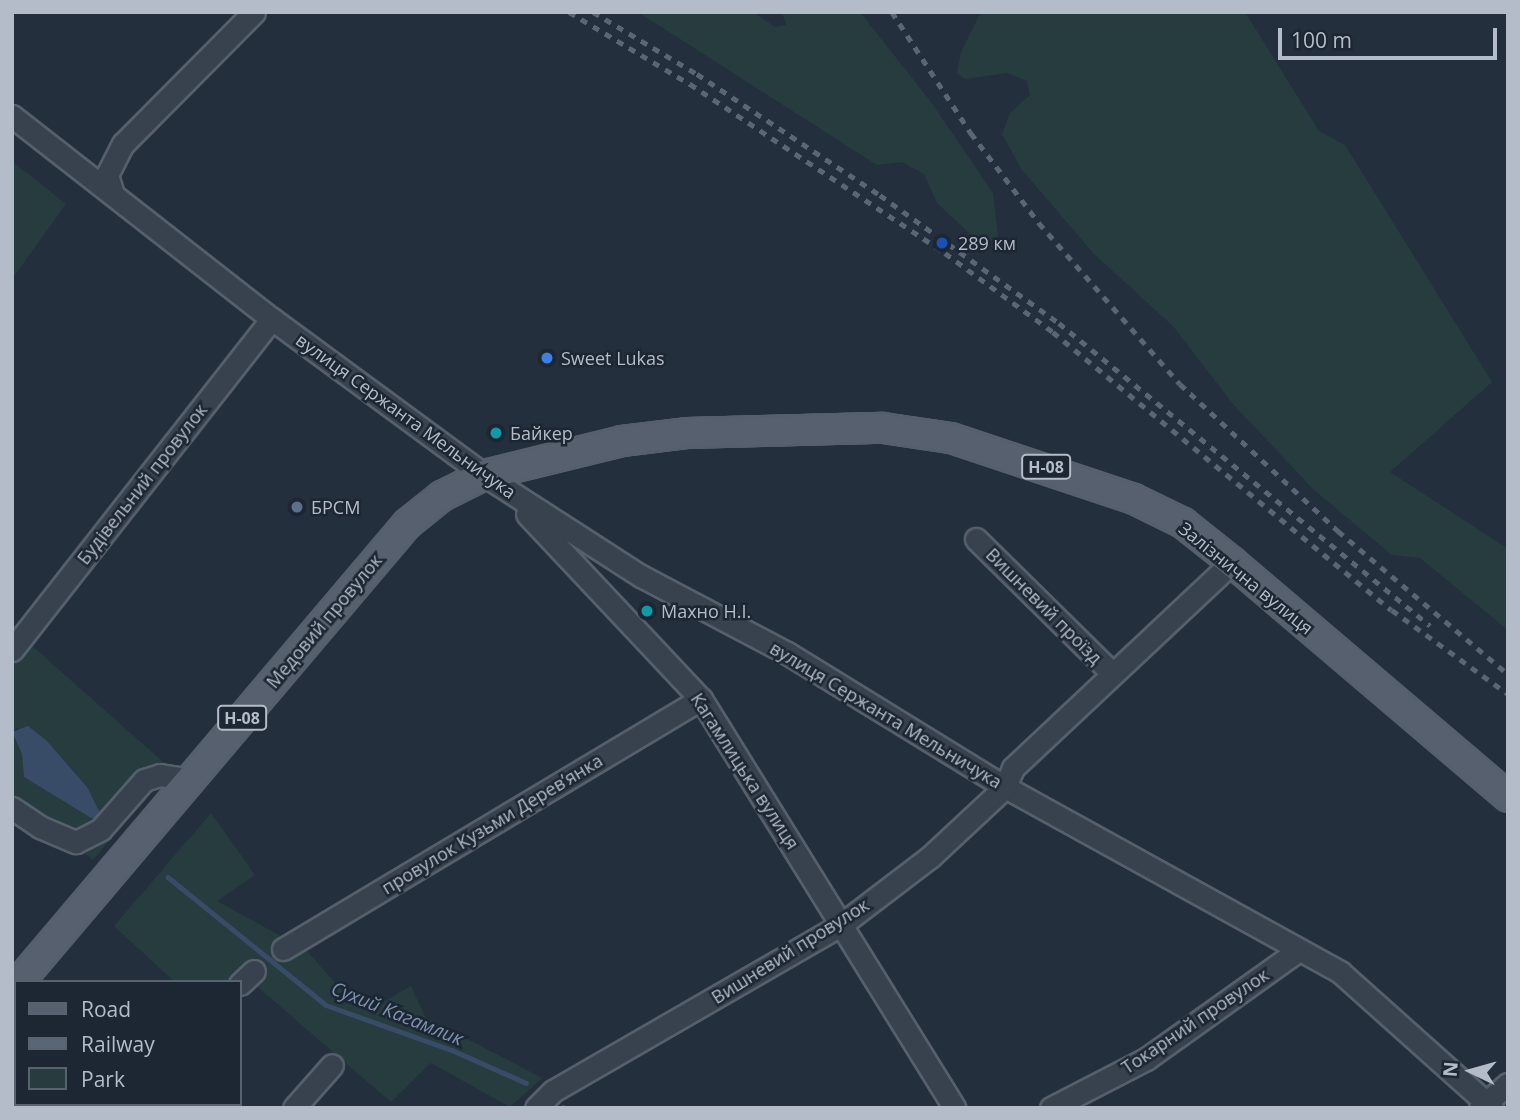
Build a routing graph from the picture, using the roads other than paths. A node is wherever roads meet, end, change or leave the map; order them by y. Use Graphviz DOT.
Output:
graph roads {
  1 [pos="254,12"];
  2 [pos="12,116"];
  3 [pos="112,191"];
  4 [pos="272,318"];
  5 [pos="484,475"];
  6 [pos="976,539"];
  7 [pos="1232,562"];
  8 [pos="12,650"];
  9 [pos="1112,673"];
  10 [pos="701,699"];
  11 [pos="190,779"];
  12 [pos="1005,787"];
  13 [pos="1508,797"];
  14 [pos="12,808"];
  15 [pos="842,924"];
  16 [pos="283,949"];
  17 [pos="1299,950"];
  18 [pos="20,980"];
  19 [pos="332,1065"];
  20 [pos="1508,1084"];
  21 [pos="1486,1106"];
  22 [pos="294,1108"];
  23 [pos="536,1108"];
  24 [pos="955,1108"];
  25 [pos="1051,1108"];
  1 -- 3 [label="street"];
  2 -- 3 [label="street, вулиця Сержанта Мельничука"];
  3 -- 4 [label="street, вулиця Сержанта Мельничука"];
  4 -- 5 [label="street, вулиця Сержанта Мельничука"];
  4 -- 8 [label="street, Будівельний провулок"];
  5 -- 7 [label="main road, Залізнична вулиця / Н-08"];
  5 -- 10 [label="street, Кагамлицька вулиця"];
  5 -- 11 [label="main road, Медовий провулок / Н-08"];
  5 -- 12 [label="street, вулиця Сержанта Мельничука"];
  6 -- 9 [label="street, Вишневий проїзд"];
  7 -- 9 [label="street, Вишневий провулок"];
  7 -- 13 [label="main road, Залізнична вулиця / Н-08"];
  9 -- 12 [label="street, Вишневий провулок"];
  10 -- 15 [label="street, Кагамлицька вулиця"];
  10 -- 16 [label="street, провулок Кузьми Деревʼянка"];
  11 -- 14 [label="street"];
  11 -- 18 [label="main road, Медовий провулок / Н-08"];
  12 -- 15 [label="street, Вишневий провулок"];
  12 -- 17 [label="street, вулиця Сержанта Мельничука"];
  15 -- 23 [label="street, Вишневий провулок"];
  15 -- 24 [label="street, Кагамлицька вулиця"];
  17 -- 21 [label="street, вулиця Сержанта Мельничука"];
  17 -- 25 [label="street, Токарний провулок"];
  19 -- 22 [label="street"];
  20 -- 21 [label="street"];
}
